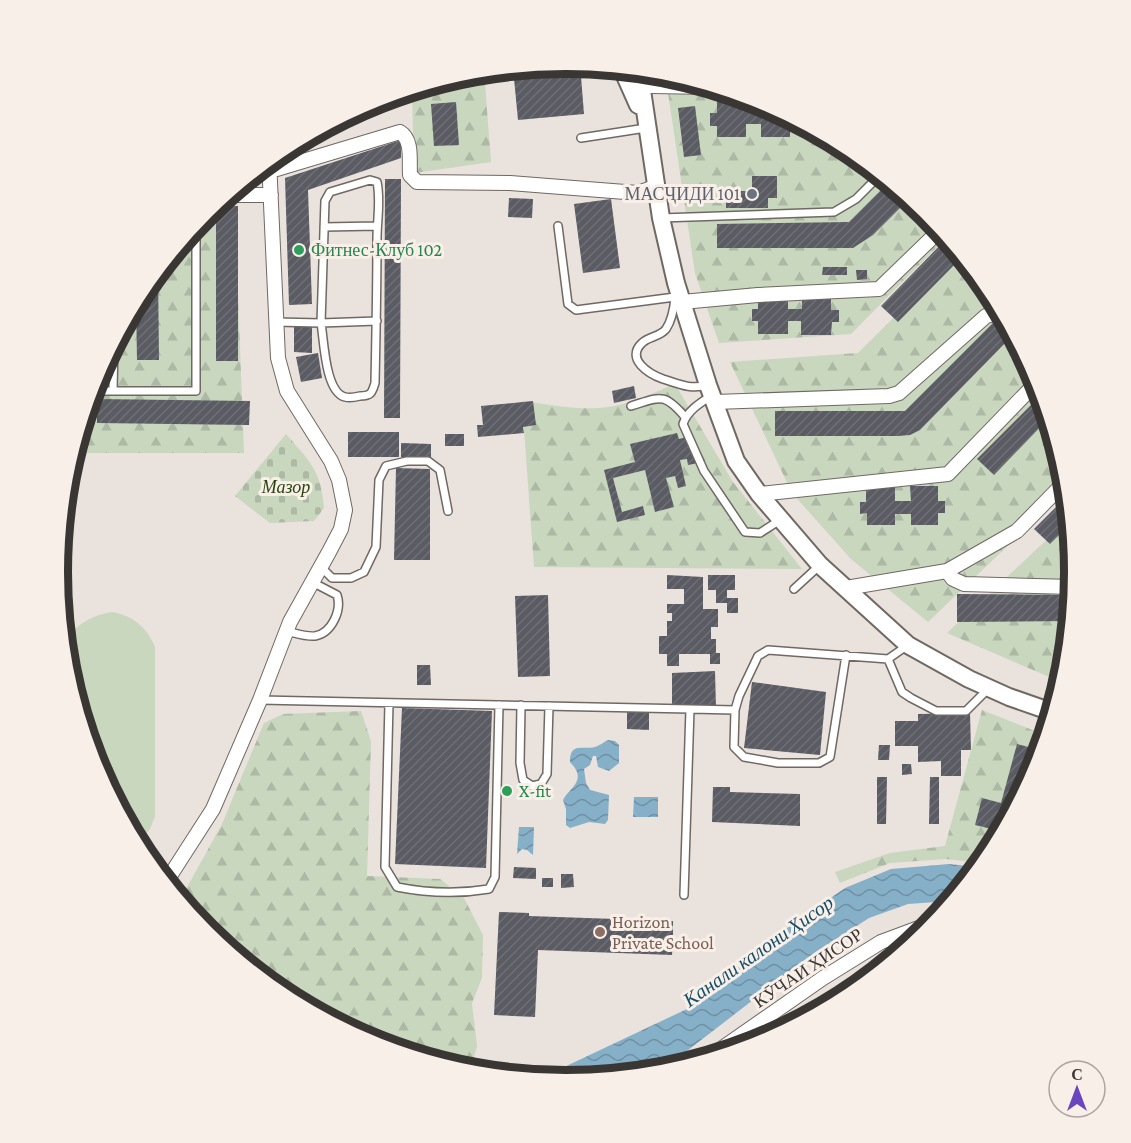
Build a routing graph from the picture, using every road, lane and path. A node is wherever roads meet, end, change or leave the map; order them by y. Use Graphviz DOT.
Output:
graph roads {
  1 [pos="626,78"];
  2 [pos="641,80"];
  3 [pos="651,81"];
  4 [pos="649,127"];
  5 [pos="581,138"];
  6 [pos="280,163"];
  7 [pos="269,171"];
  8 [pos="874,181"];
  9 [pos="657,186"];
  10 [pos="239,195"];
  11 [pos="271,195"];
  12 [pos="662,218"];
  13 [pos="324,226"];
  14 [pos="377,226"];
  15 [pos="558,226"];
  16 [pos="934,236"];
  17 [pos="196,238"];
  18 [pos="678,294"];
  19 [pos="992,315"];
  20 [pos="376,321"];
  21 [pos="275,322"];
  22 [pos="321,323"];
  23 [pos="114,363"];
  24 [pos="1029,390"];
  25 [pos="101,391"];
  26 [pos="113,391"];
  27 [pos="712,394"];
  28 [pos="631,406"];
  29 [pos="685,417"];
  30 [pos="1057,491"];
  31 [pos="759,495"];
  32 [pos="448,511"];
  33 [pos="780,520"];
  34 [pos="820,565"];
  35 [pos="321,567"];
  36 [pos="947,571"];
  37 [pos="312,582"];
  38 [pos="1063,587"];
  39 [pos="846,588"];
  40 [pos="794,589"];
  41 [pos="286,631"];
  42 [pos="908,645"];
  43 [pos="846,655"];
  44 [pos="888,659"];
  45 [pos="989,688"];
  46 [pos="260,700"];
  47 [pos="389,703"];
  48 [pos="499,705"];
  49 [pos="520,705"];
  50 [pos="549,706"];
  51 [pos="690,709"];
  52 [pos="1044,709"];
  53 [pos="735,710"];
  54 [pos="170,875"];
  55 [pos="684,895"];
  56 [pos="910,931"];
  57 [pos="734,1040"];
  1 -- 4 [label="street"];
  2 -- 4 [label="street"];
  3 -- 4 [label="street"];
  4 -- 5 [label="lane"];
  4 -- 9 [label="street"];
  6 -- 9 [label="street"];
  7 -- 11 [label="street"];
  8 -- 12 [label="lane"];
  9 -- 12 [label="street"];
  10 -- 11 [label="street"];
  11 -- 21 [label="street"];
  12 -- 18 [label="street"];
  13 -- 14 [label="lane"];
  13 -- 14 [label="lane"];
  13 -- 22 [label="lane"];
  14 -- 20 [label="lane"];
  15 -- 18 [label="lane"];
  16 -- 18 [label="street"];
  17 -- 26 [label="lane"];
  18 -- 27 [label="street"];
  18 -- 27 [label="lane"];
  19 -- 27 [label="street"];
  20 -- 22 [label="lane"];
  20 -- 22 [label="lane"];
  21 -- 22 [label="lane"];
  21 -- 35 [label="street"];
  23 -- 26 [label="lane"];
  24 -- 31 [label="street"];
  25 -- 26 [label="lane"];
  27 -- 29 [label="lane"];
  27 -- 31 [label="street"];
  28 -- 29 [label="lane"];
  29 -- 33 [label="lane"];
  30 -- 36 [label="street"];
  31 -- 33 [label="street"];
  32 -- 35 [label="lane"];
  33 -- 34 [label="street"];
  34 -- 39 [label="street"];
  34 -- 40 [label="lane"];
  35 -- 37 [label="street"];
  36 -- 38 [label="street"];
  36 -- 39 [label="street"];
  37 -- 41 [label="street"];
  37 -- 41 [label="lane"];
  39 -- 42 [label="street"];
  41 -- 46 [label="street"];
  42 -- 44 [label="lane"];
  42 -- 45 [label="street"];
  43 -- 44 [label="lane"];
  43 -- 53 [label="lane"];
  43 -- 53 [label="lane"];
  44 -- 45 [label="lane"];
  45 -- 52 [label="street"];
  46 -- 47 [label="lane"];
  46 -- 54 [label="street"];
  47 -- 48 [label="lane"];
  47 -- 48 [label="lane"];
  48 -- 49 [label="lane"];
  49 -- 50 [label="lane"];
  49 -- 50 [label="lane"];
  50 -- 51 [label="lane"];
  51 -- 53 [label="lane"];
  51 -- 55 [label="lane"];
  56 -- 57 [label="street, КӮЧАИ ҲИСОР"];
}
